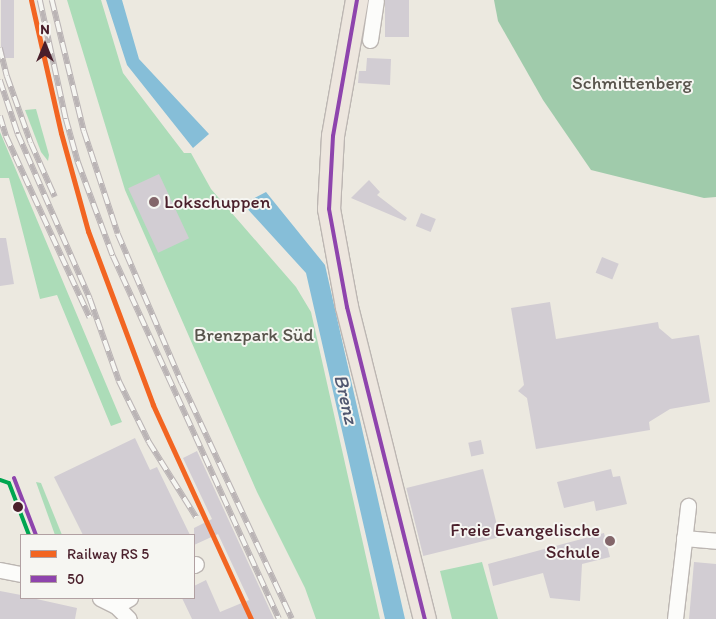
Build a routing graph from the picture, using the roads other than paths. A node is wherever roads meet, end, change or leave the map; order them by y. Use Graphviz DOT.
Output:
graph roads {
  1 [pos="357,0"];
  2 [pos="376,0"];
  3 [pos="370,40"];
  4 [pos="688,506"];
  5 [pos="684,538"];
  6 [pos="716,541"];
  7 [pos="0,570"];
  8 [pos="20,574"];
  9 [pos="102,599"];
  10 [pos="128,599"];
  11 [pos="116,606"];
  12 [pos="129,619"];
  13 [pos="424,619"];
  14 [pos="675,619"];
  1 -- 13 [label="main road"];
  2 -- 3 [label="street"];
  4 -- 5 [label="street"];
  5 -- 6 [label="street"];
  5 -- 14 [label="street"];
  7 -- 8 [label="street"];
  9 -- 11 [label="street"];
  10 -- 11 [label="street"];
  11 -- 12 [label="street"];
}
